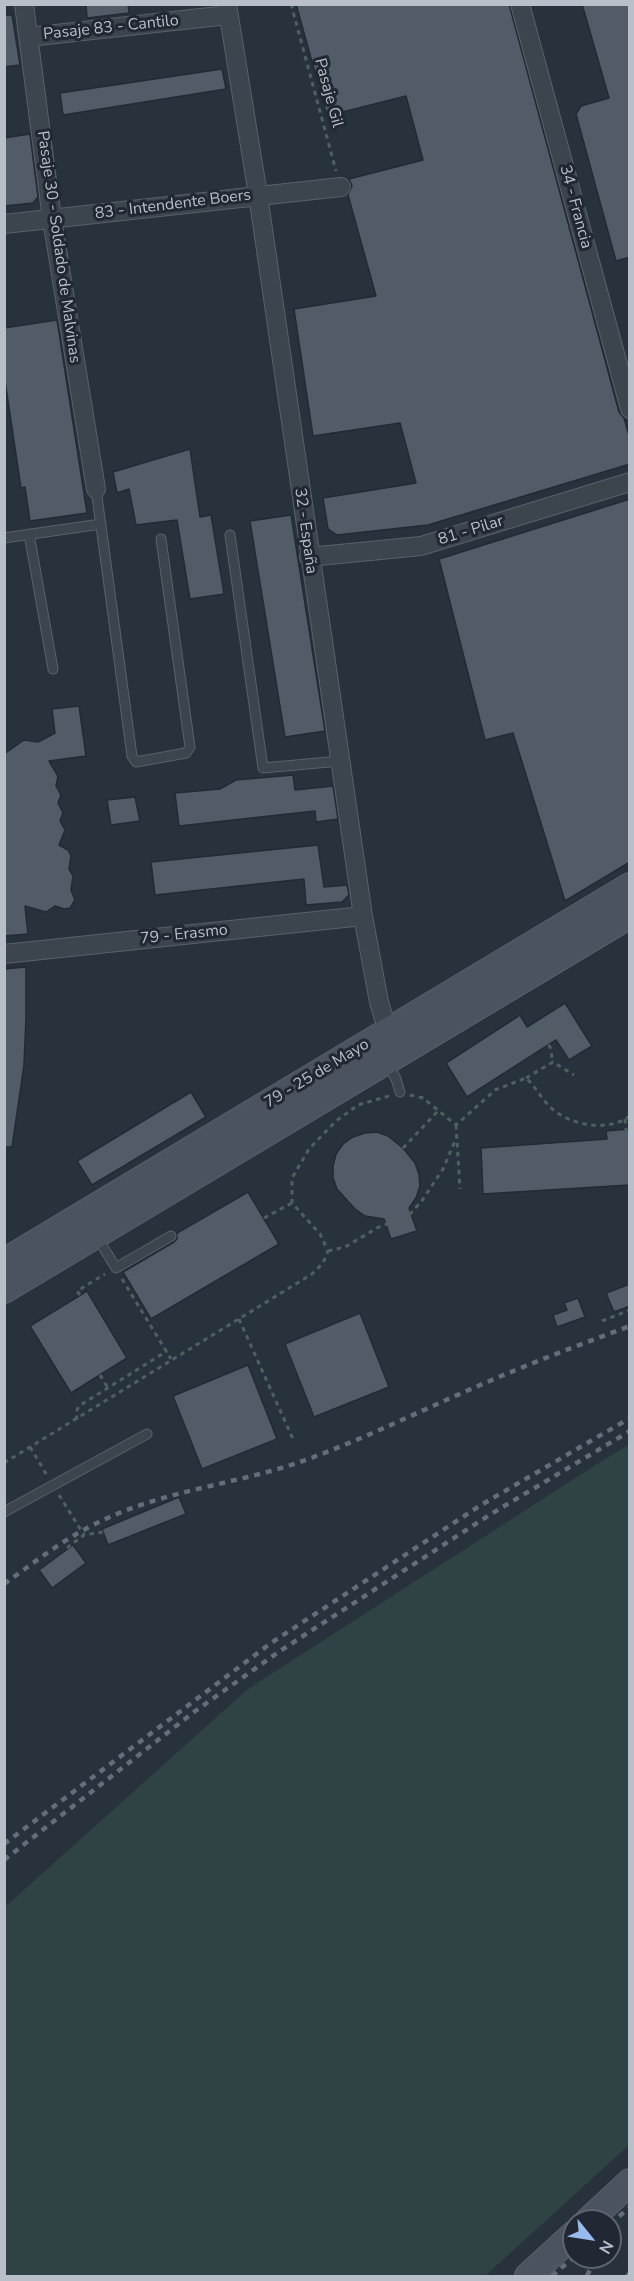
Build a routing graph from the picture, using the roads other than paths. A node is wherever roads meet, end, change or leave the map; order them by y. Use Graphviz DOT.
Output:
graph roads {
  1 [pos="24,4"];
  2 [pos="520,4"];
  3 [pos="228,10"];
  4 [pos="29,37"];
  5 [pos="341,187"];
  6 [pos="258,195"];
  7 [pos="52,219"];
  8 [pos="4,224"];
  9 [pos="630,409"];
  10 [pos="630,482"];
  11 [pos="96,489"];
  12 [pos="101,524"];
  13 [pos="29,534"];
  14 [pos="230,535"];
  15 [pos="4,538"];
  16 [pos="160,539"];
  17 [pos="309,557"];
  18 [pos="53,669"];
  19 [pos="340,761"];
  20 [pos="630,886"];
  21 [pos="630,915"];
  22 [pos="363,916"];
  23 [pos="4,954"];
  24 [pos="388,1031"];
  25 [pos="393,1056"];
  26 [pos="400,1092"];
  27 [pos="89,1225"];
  28 [pos="171,1236"];
  29 [pos="4,1262"];
  30 [pos="4,1290"];
  31 [pos="147,1434"];
  32 [pos="4,1512"];
  33 [pos="630,2182"];
  34 [pos="601,2209"];
  35 [pos="562,2245"];
  36 [pos="528,2277"];
  1 -- 4 [label="street, Pasaje 30 - Soldado de Malvinas"];
  2 -- 9 [label="street, 34 - Francia"];
  3 -- 4 [label="street, Pasaje 83 - Cantilo"];
  3 -- 6 [label="street, 32 - España"];
  4 -- 7 [label="street, Pasaje 30 - Soldado de Malvinas"];
  5 -- 6 [label="street, 83 - Intendente Boers"];
  6 -- 7 [label="street, 83 - Intendente Boers"];
  6 -- 17 [label="street, 32 - España"];
  7 -- 8 [label="street, 83 - Intendente Boers"];
  7 -- 11 [label="street, Pasaje 30 - Soldado de Malvinas"];
  10 -- 17 [label="street, 81 - Pilar"];
  11 -- 12 [label="lane"];
  12 -- 13 [label="lane"];
  12 -- 16 [label="lane"];
  13 -- 15 [label="lane"];
  13 -- 18 [label="lane"];
  14 -- 19 [label="lane"];
  17 -- 19 [label="street, 32 - España"];
  19 -- 22 [label="street, 32 - España"];
  20 -- 24 [label="main road, 79 - 25 de Mayo"];
  21 -- 25 [label="main road, 79 - 25 de Mayo"];
  22 -- 23 [label="street, 79 - Erasmo"];
  22 -- 24 [label="street, 32 - España"];
  24 -- 25 [label="street, 32 - España"];
  24 -- 27 [label="main road, 79 - 25 de Mayo"];
  25 -- 26 [label="lane"];
  25 -- 27 [label="main road, 79 - 25 de Mayo"];
  27 -- 28 [label="lane"];
  27 -- 29 [label="main road, 79 - 25 de Mayo"];
  27 -- 30 [label="main road, 79 - 25 de Mayo"];
  31 -- 32 [label="lane"];
  33 -- 34 [label="main road"];
  35 -- 36 [label="main road"];
}
